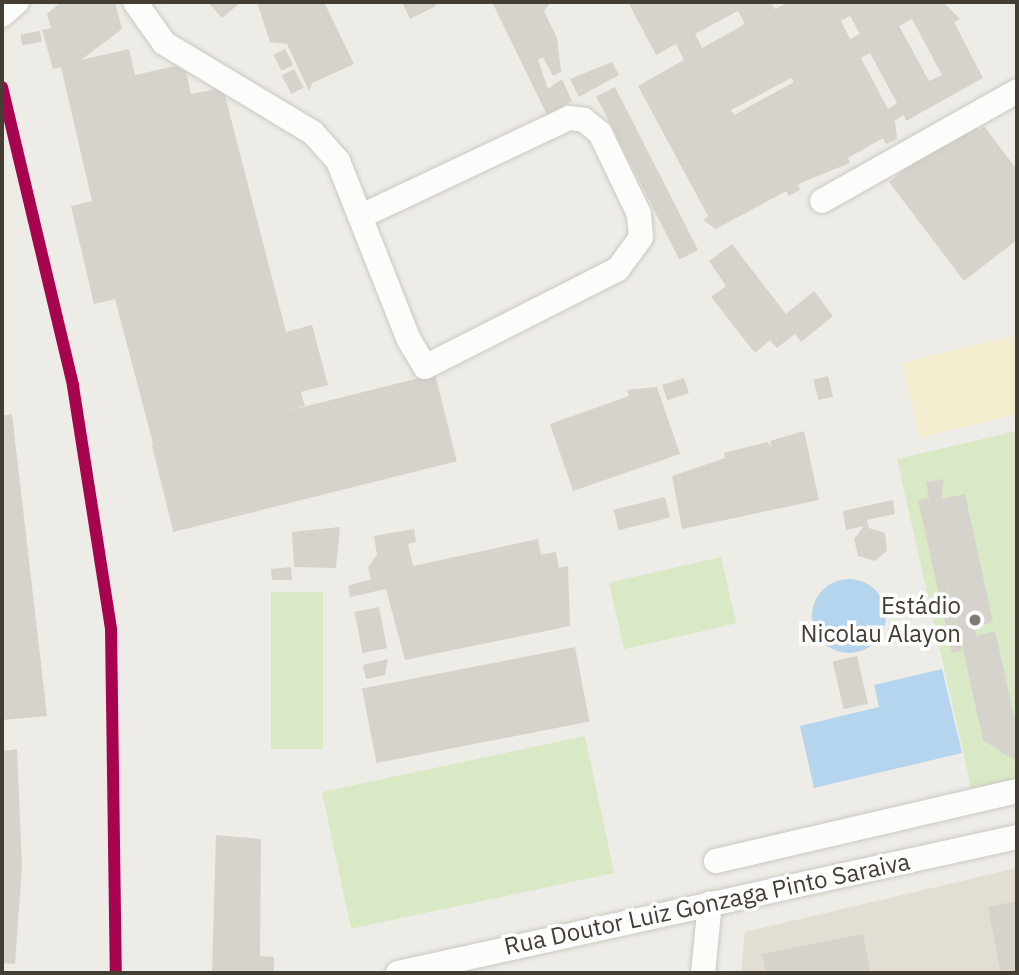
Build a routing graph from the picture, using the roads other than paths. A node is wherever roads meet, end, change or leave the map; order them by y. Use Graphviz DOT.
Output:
graph roads {
  1 [pos="17,2"];
  2 [pos="135,2"];
  3 [pos="2,15"];
  4 [pos="1017,92"];
  5 [pos="822,201"];
  6 [pos="360,217"];
  7 [pos="1017,791"];
  8 [pos="1017,837"];
  9 [pos="716,861"];
  10 [pos="710,903"];
  11 [pos="398,973"];
  12 [pos="703,973"];
  1 -- 3 [label="street"];
  2 -- 6 [label="street"];
  4 -- 5 [label="street"];
  6 -- 6 [label="street"];
  7 -- 9 [label="street"];
  8 -- 10 [label="street, Rua Doutor Luiz Gonzaga Pinto Saraiva"];
  10 -- 11 [label="street, Rua Doutor Luiz Gonzaga Pinto Saraiva"];
  10 -- 12 [label="street"];
}
